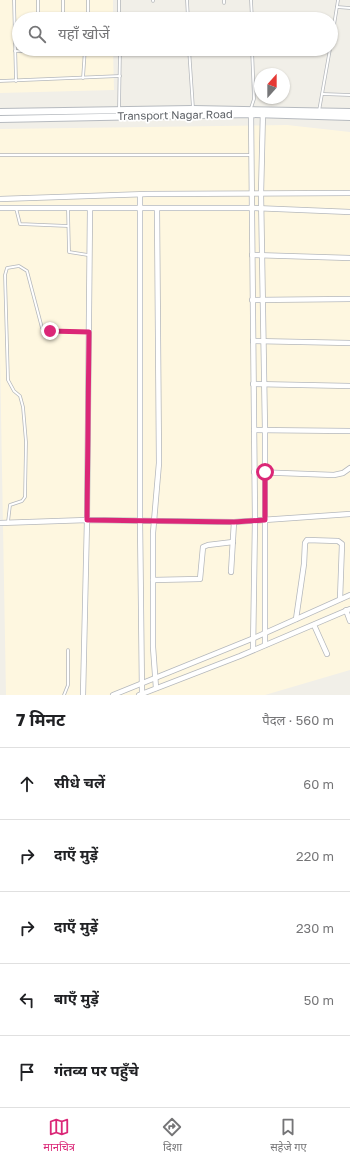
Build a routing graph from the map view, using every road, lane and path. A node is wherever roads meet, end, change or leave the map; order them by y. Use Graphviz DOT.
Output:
graph roads {
  1 [pos="14,0"];
  2 [pos="38,0"];
  3 [pos="63,0"];
  4 [pos="88,0"];
  5 [pos="119,0"];
  6 [pos="186,0"];
  7 [pos="224,0"];
  8 [pos="251,0"];
  9 [pos="338,0"];
  10 [pos="224,3"];
  11 [pos="337,7"];
  12 [pos="350,8"];
  13 [pos="14,12"];
  14 [pos="38,12"];
  15 [pos="63,12"];
  16 [pos="88,12"];
  17 [pos="120,12"];
  18 [pos="187,12"];
  19 [pos="252,12"];
  20 [pos="336,12"];
  21 [pos="15,56"];
  22 [pos="84,56"];
  23 [pos="120,56"];
  24 [pos="189,56"];
  25 [pos="252,56"];
  26 [pos="329,56"];
  27 [pos="120,76"];
  28 [pos="83,78"];
  29 [pos="16,81"];
  30 [pos="0,82"];
  31 [pos="323,94"];
  32 [pos="350,95"];
  33 [pos="193,109"];
  34 [pos="119,110"];
  35 [pos="320,111"];
  36 [pos="0,112"];
  37 [pos="251,112"];
  38 [pos="263,112"];
  39 [pos="350,112"];
  40 [pos="350,116"];
  41 [pos="0,119"];
  42 [pos="0,155"];
  43 [pos="252,155"];
  44 [pos="350,193"];
  45 [pos="252,194"];
  46 [pos="261,194"];
  47 [pos="140,195"];
  48 [pos="0,199"];
  49 [pos="0,208"];
  50 [pos="16,208"];
  51 [pos="253,208"];
  52 [pos="261,208"];
  53 [pos="68,209"];
  54 [pos="90,209"];
  55 [pos="157,209"];
  56 [pos="140,210"];
  57 [pos="350,212"];
  58 [pos="68,226"];
  59 [pos="90,255"];
  60 [pos="252,255"];
  61 [pos="261,256"];
  62 [pos="350,258"];
  63 [pos="350,299"];
  64 [pos="252,300"];
  65 [pos="263,300"];
  66 [pos="89,332"];
  67 [pos="253,342"];
  68 [pos="263,342"];
  69 [pos="350,343"];
  70 [pos="253,384"];
  71 [pos="263,384"];
  72 [pos="350,386"];
  73 [pos="254,430"];
  74 [pos="265,430"];
  75 [pos="350,431"];
  76 [pos="350,468"];
  77 [pos="254,472"];
  78 [pos="265,472"];
  79 [pos="350,514"];
  80 [pos="87,520"];
  81 [pos="255,520"];
  82 [pos="265,520"];
  83 [pos="140,521"];
  84 [pos="156,521"];
  85 [pos="234,522"];
  86 [pos="0,523"];
  87 [pos="8,523"];
  88 [pos="233,542"];
  89 [pos="232,572"];
  90 [pos="153,580"];
  91 [pos="350,595"];
  92 [pos="340,599"];
  93 [pos="348,609"];
  94 [pos="296,619"];
  95 [pos="350,621"];
  96 [pos="314,624"];
  97 [pos="265,632"];
  98 [pos="254,638"];
  99 [pos="265,645"];
  100 [pos="68,650"];
  101 [pos="253,650"];
  102 [pos="327,654"];
  103 [pos="155,678"];
  104 [pos="142,683"];
  105 [pos="156,688"];
  106 [pos="141,694"];
  107 [pos="64,695"];
  108 [pos="83,695"];
  109 [pos="113,695"];
  1 -- 13 [label="lane"];
  2 -- 14 [label="lane"];
  3 -- 15 [label="lane"];
  4 -- 16 [label="lane"];
  5 -- 17 [label="lane"];
  6 -- 18 [label="lane"];
  7 -- 10 [label="lane"];
  8 -- 19 [label="lane"];
  9 -- 11 [label="lane"];
  11 -- 12 [label="lane"];
  11 -- 20 [label="lane"];
  21 -- 29 [label="lane"];
  22 -- 28 [label="lane"];
  23 -- 27 [label="lane"];
  24 -- 33 [label="lane"];
  25 -- 37 [label="lane"];
  26 -- 31 [label="lane"];
  27 -- 28 [label="lane"];
  27 -- 34 [label="lane"];
  28 -- 29 [label="lane"];
  29 -- 30 [label="lane"];
  31 -- 32 [label="lane"];
  31 -- 35 [label="lane"];
  33 -- 34 [label="main road, Transport Nagar Road"];
  33 -- 37 [label="main road, Transport Nagar Road"];
  34 -- 36 [label="main road, Transport Nagar Road"];
  35 -- 38 [label="main road, Transport Nagar Road"];
  35 -- 39 [label="main road, Transport Nagar Road"];
  37 -- 38 [label="main road, Transport Nagar Road"];
  37 -- 41 [label="main road, Transport Nagar Road"];
  37 -- 43 [label="street"];
  38 -- 40 [label="main road, Transport Nagar Road"];
  38 -- 46 [label="street"];
  42 -- 43 [label="lane"];
  43 -- 45 [label="street"];
  44 -- 46 [label="street"];
  45 -- 46 [label="street"];
  45 -- 47 [label="street"];
  45 -- 51 [label="street"];
  46 -- 52 [label="street"];
  47 -- 48 [label="street"];
  47 -- 56 [label="street"];
  49 -- 50 [label="street"];
  50 -- 53 [label="street"];
  50 -- 58 [label="lane"];
  51 -- 52 [label="street"];
  51 -- 55 [label="street"];
  51 -- 60 [label="street"];
  52 -- 57 [label="street"];
  52 -- 61 [label="street"];
  53 -- 54 [label="street"];
  53 -- 58 [label="lane"];
  54 -- 56 [label="street"];
  54 -- 59 [label="street"];
  55 -- 56 [label="street"];
  55 -- 84 [label="street"];
  56 -- 83 [label="street"];
  58 -- 59 [label="lane"];
  59 -- 66 [label="street"];
  60 -- 61 [label="street"];
  60 -- 64 [label="street"];
  61 -- 62 [label="street"];
  61 -- 65 [label="street"];
  63 -- 65 [label="street"];
  64 -- 65 [label="street"];
  64 -- 67 [label="street"];
  65 -- 68 [label="street"];
  66 -- 80 [label="street"];
  66 -- 87 [label="lane"];
  67 -- 68 [label="street"];
  67 -- 70 [label="street"];
  68 -- 69 [label="street"];
  68 -- 71 [label="street"];
  70 -- 71 [label="street"];
  70 -- 73 [label="street"];
  71 -- 72 [label="street"];
  71 -- 74 [label="street"];
  73 -- 74 [label="street"];
  73 -- 77 [label="street"];
  74 -- 75 [label="street"];
  74 -- 78 [label="street"];
  76 -- 78 [label="street"];
  77 -- 78 [label="street"];
  77 -- 81 [label="street"];
  78 -- 82 [label="street"];
  79 -- 82 [label="street"];
  80 -- 83 [label="street"];
  80 -- 87 [label="street"];
  80 -- 108 [label="street"];
  81 -- 82 [label="street"];
  81 -- 85 [label="street"];
  81 -- 98 [label="street"];
  82 -- 97 [label="street"];
  83 -- 84 [label="street"];
  83 -- 104 [label="street"];
  84 -- 85 [label="street"];
  84 -- 90 [label="street"];
  85 -- 88 [label="street"];
  86 -- 87 [label="street"];
  88 -- 89 [label="street"];
  88 -- 90 [label="street"];
  90 -- 103 [label="street"];
  91 -- 92 [label="street"];
  92 -- 94 [label="street"];
  92 -- 94 [label="street"];
  93 -- 95 [label="street"];
  93 -- 96 [label="street"];
  94 -- 97 [label="street"];
  96 -- 99 [label="street"];
  96 -- 102 [label="street"];
  97 -- 98 [label="street"];
  97 -- 99 [label="street"];
  98 -- 101 [label="street"];
  98 -- 103 [label="street"];
  99 -- 101 [label="street"];
  100 -- 107 [label="lane"];
  101 -- 105 [label="street"];
  103 -- 104 [label="street"];
  103 -- 105 [label="street"];
  104 -- 106 [label="street"];
  104 -- 109 [label="street"];
  105 -- 106 [label="street"];
}
